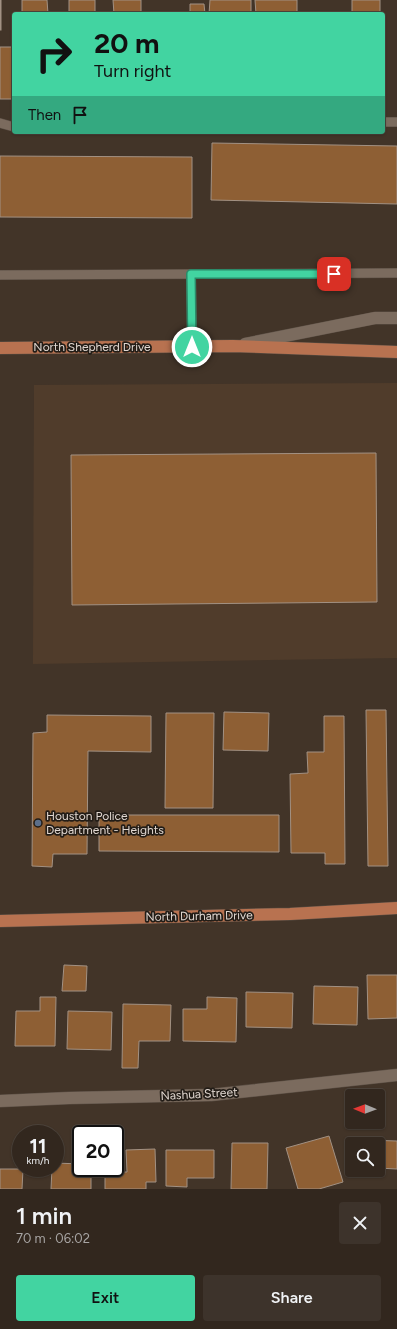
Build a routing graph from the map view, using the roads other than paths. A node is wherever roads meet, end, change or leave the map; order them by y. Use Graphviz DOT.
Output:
graph roads {
  1 [pos="385,122"];
  2 [pos="397,122"];
  3 [pos="0,123"];
  4 [pos="12,126"];
  5 [pos="397,273"];
  6 [pos="0,274"];
  7 [pos="191,274"];
  8 [pos="397,318"];
  9 [pos="233,346"];
  10 [pos="192,347"];
  11 [pos="0,348"];
  12 [pos="397,352"];
  13 [pos="397,908"];
  14 [pos="0,921"];
  15 [pos="397,1075"];
  16 [pos="0,1101"];
  1 -- 2 [label="lane"];
  3 -- 4 [label="lane"];
  5 -- 7 [label="lane"];
  6 -- 7 [label="lane"];
  7 -- 10 [label="lane"];
  8 -- 9 [label="street, North Shepherd Drive"];
  9 -- 10 [label="main road, North Shepherd Drive"];
  9 -- 12 [label="main road, North Shepherd Drive"];
  10 -- 11 [label="main road, North Shepherd Drive"];
  13 -- 14 [label="main road, North Durham Drive"];
  15 -- 16 [label="street, Nashua Street"];
}
